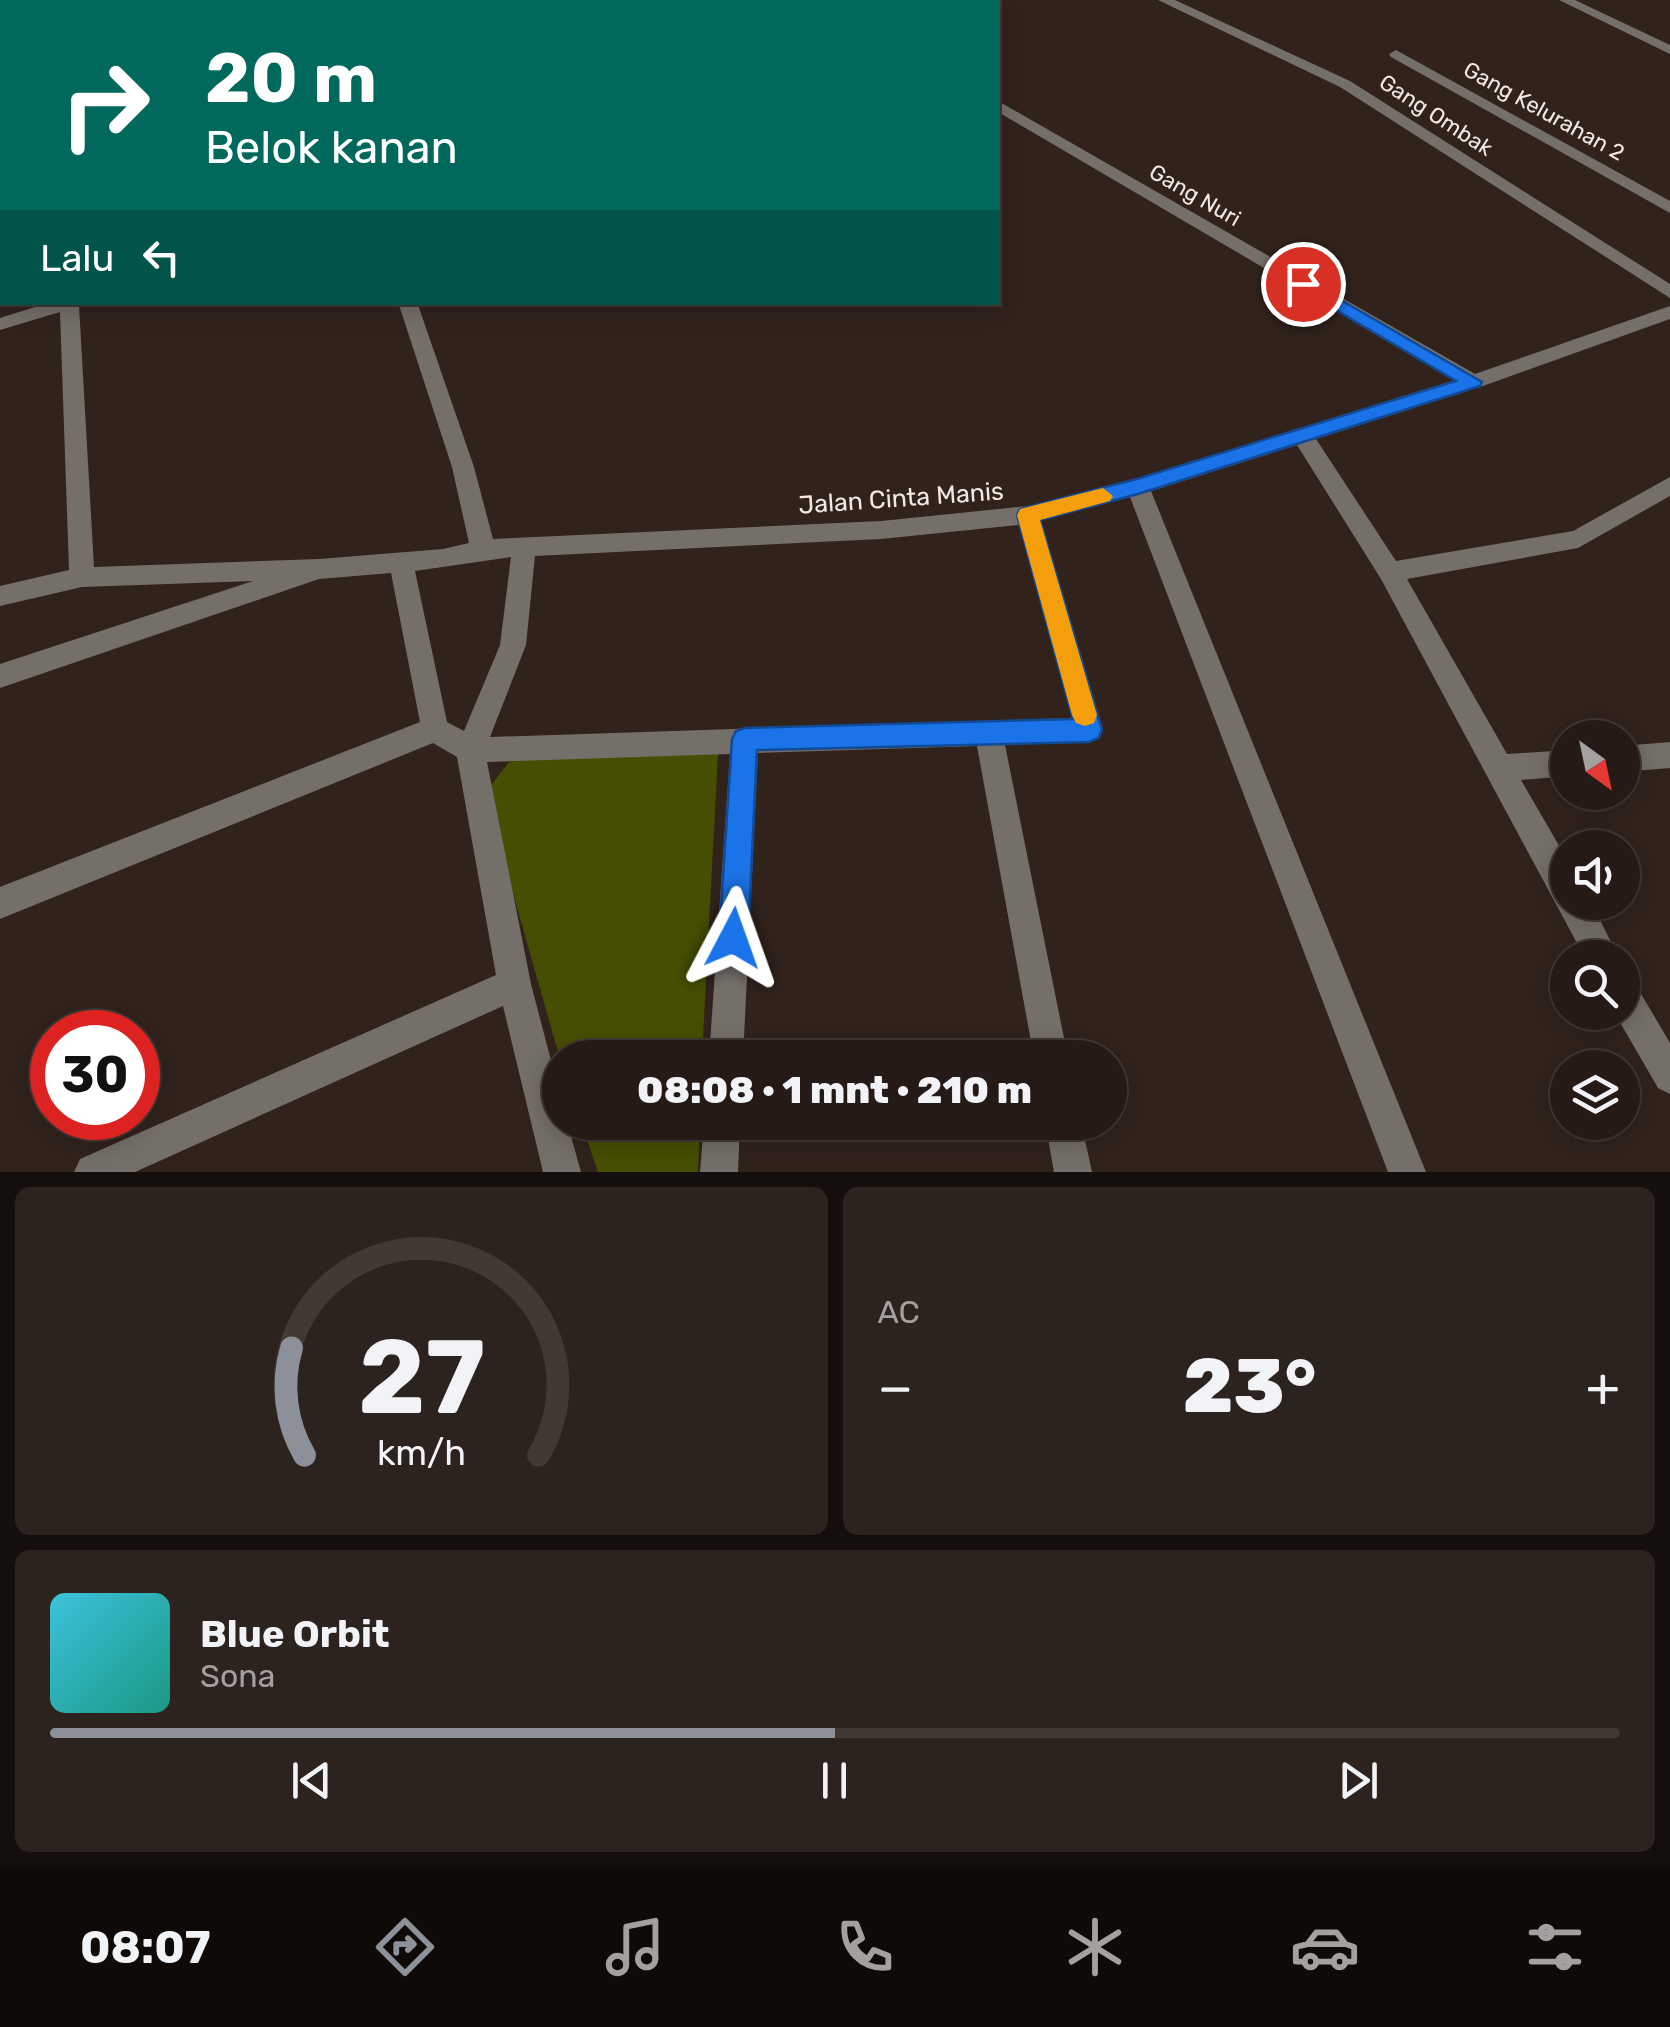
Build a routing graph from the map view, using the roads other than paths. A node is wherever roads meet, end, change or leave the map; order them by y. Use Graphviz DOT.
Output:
graph roads {
  1 [pos="1164,0"];
  2 [pos="1565,0"];
  3 [pos="1670,50"];
  4 [pos="1396,54"];
  5 [pos="1000,107"];
  6 [pos="1670,208"];
  7 [pos="1670,292"];
  8 [pos="63,305"];
  9 [pos="70,305"];
  10 [pos="408,305"];
  11 [pos="1670,312"];
  12 [pos="0,324"];
  13 [pos="1473,382"];
  14 [pos="1302,436"];
  15 [pos="1670,484"];
  16 [pos="1138,486"];
  17 [pos="1028,515"];
  18 [pos="524,546"];
  19 [pos="483,549"];
  20 [pos="401,564"];
  21 [pos="318,569"];
  22 [pos="1390,572"];
  23 [pos="82,577"];
  24 [pos="0,596"];
  25 [pos="0,676"];
  26 [pos="435,729"];
  27 [pos="988,732"];
  28 [pos="745,739"];
  29 [pos="470,750"];
  30 [pos="1670,755"];
  31 [pos="1640,758"];
  32 [pos="1550,764"];
  33 [pos="1500,768"];
  34 [pos="1550,859"];
  35 [pos="0,904"];
  36 [pos="514,984"];
  37 [pos="1656,1027"];
  38 [pos="727,1040"];
  39 [pos="1047,1040"];
  40 [pos="1670,1076"];
  41 [pos="721,1140"];
  42 [pos="1067,1140"];
  43 [pos="94,1172"];
  44 [pos="562,1172"];
  45 [pos="720,1172"];
  46 [pos="1073,1172"];
  47 [pos="1407,1172"];
  1 -- 7 [label="street, Gang Ombak"];
  2 -- 3 [label="street"];
  4 -- 6 [label="street, Gang Kelurahan 2"];
  5 -- 13 [label="street, Gang Nuri"];
  8 -- 12 [label="street"];
  9 -- 23 [label="street"];
  10 -- 19 [label="street"];
  11 -- 13 [label="street, Jalan Cinta Manis"];
  13 -- 14 [label="street, Jalan Cinta Manis"];
  14 -- 16 [label="street, Jalan Cinta Manis"];
  14 -- 22 [label="street"];
  15 -- 22 [label="street"];
  16 -- 17 [label="street, Jalan Cinta Manis"];
  16 -- 47 [label="street"];
  17 -- 18 [label="street, Jalan Cinta Manis"];
  17 -- 27 [label="street"];
  18 -- 19 [label="street, Jalan Cinta Manis"];
  18 -- 29 [label="street"];
  19 -- 20 [label="street, Jalan Cinta Manis"];
  20 -- 21 [label="street, Jalan Cinta Manis"];
  20 -- 26 [label="street"];
  21 -- 23 [label="street"];
  21 -- 25 [label="street"];
  22 -- 33 [label="street"];
  23 -- 24 [label="street"];
  26 -- 29 [label="street"];
  26 -- 35 [label="street"];
  27 -- 28 [label="street"];
  27 -- 39 [label="street"];
  28 -- 29 [label="street"];
  28 -- 38 [label="street"];
  29 -- 36 [label="street"];
  30 -- 31 [label="street"];
  32 -- 33 [label="street"];
  33 -- 34 [label="street"];
  36 -- 43 [label="street"];
  36 -- 44 [label="street"];
  37 -- 40 [label="street"];
  41 -- 45 [label="street"];
  42 -- 46 [label="street"];
}
